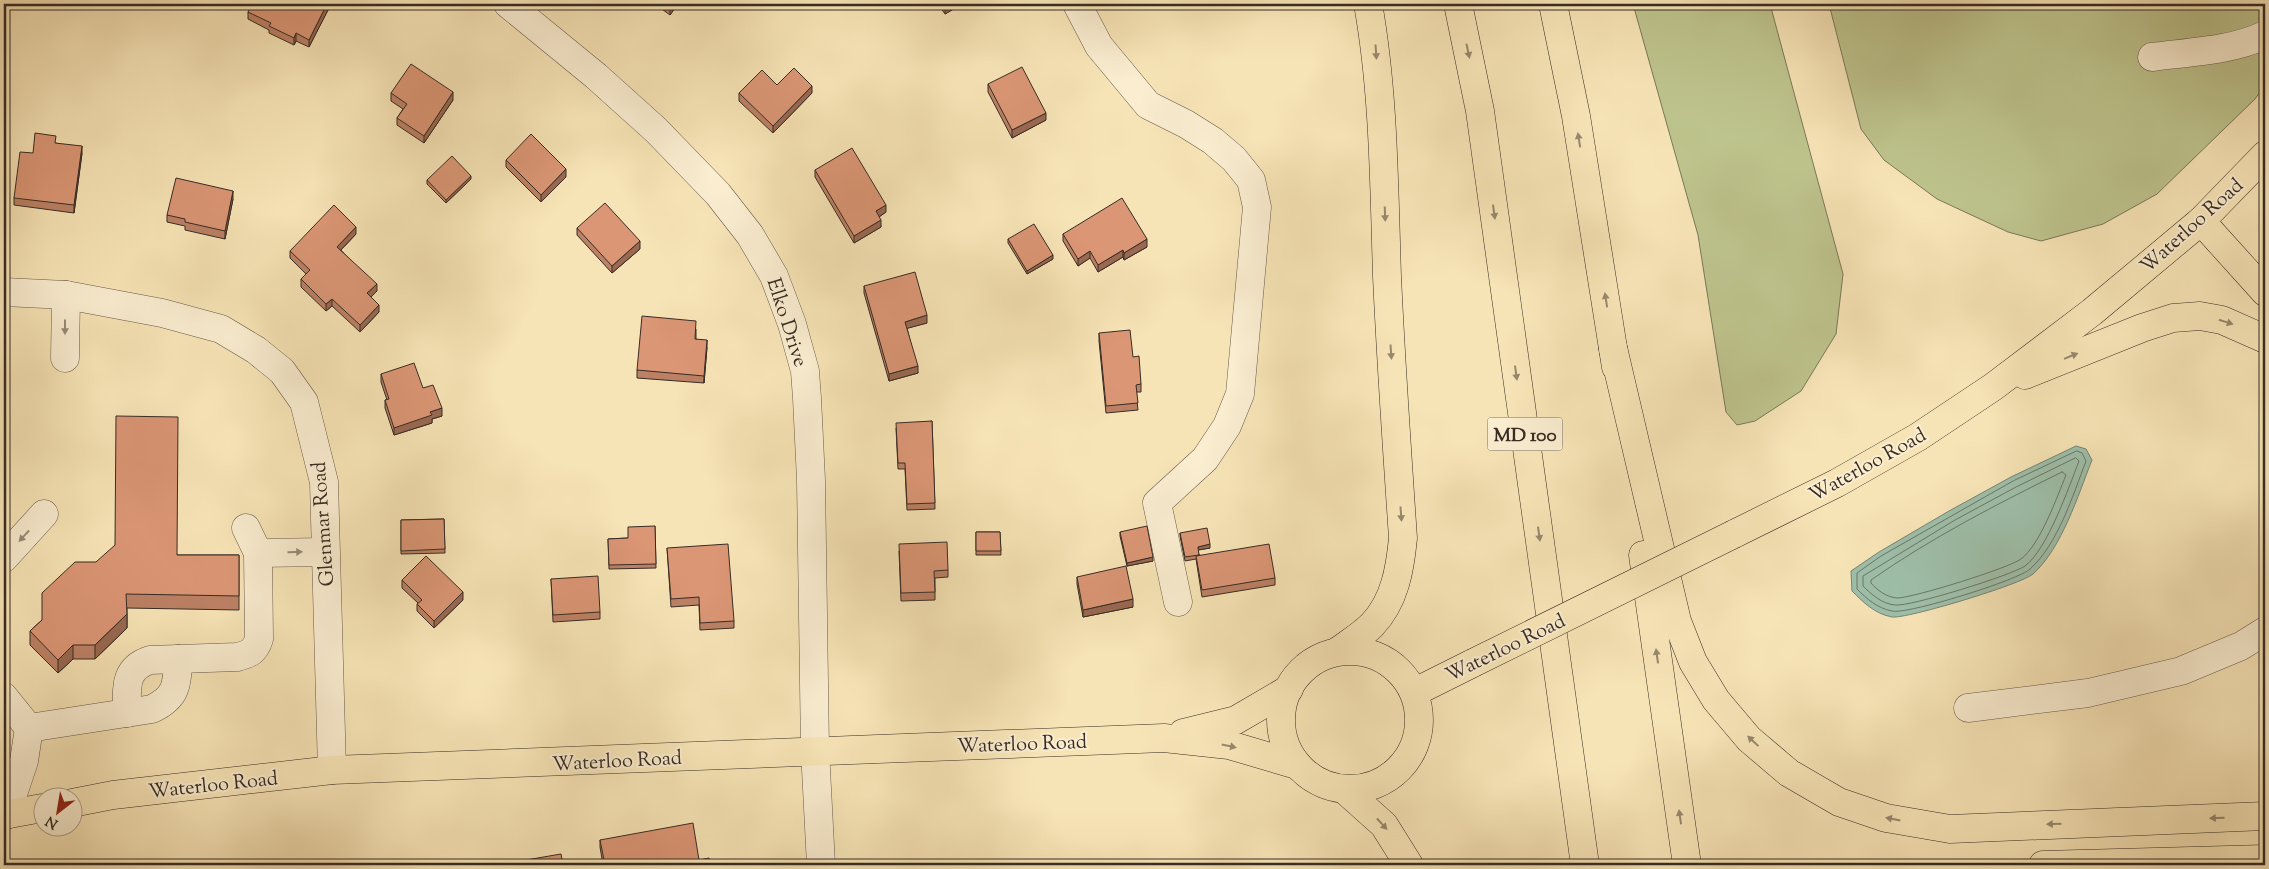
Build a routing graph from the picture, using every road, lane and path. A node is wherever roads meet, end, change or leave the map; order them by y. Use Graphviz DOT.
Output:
graph roads {
  1 [pos="508,4"];
  2 [pos="1077,4"];
  3 [pos="1368,4"];
  4 [pos="1458,4"];
  5 [pos="1553,4"];
  6 [pos="2265,35"];
  7 [pos="2152,57"];
  8 [pos="2265,155"];
  9 [pos="2201,221"];
  10 [pos="4,292"];
  11 [pos="2265,292"];
  12 [pos="66,295"];
  13 [pos="2265,339"];
  14 [pos="1613,348"];
  15 [pos="65,358"];
  16 [pos="1993,387"];
  17 [pos="44,514"];
  18 [pos="246,528"];
  19 [pos="325,552"];
  20 [pos="258,553"];
  21 [pos="4,558"];
  22 [pos="1178,602"];
  23 [pos="2265,631"];
  24 [pos="1338,652"];
  25 [pos="178,659"];
  26 [pos="1289,689"];
  27 [pos="1414,692"];
  28 [pos="4,697"];
  29 [pos="1968,708"];
  30 [pos="127,713"];
  31 [pos="29,728"];
  32 [pos="1164,738"];
  33 [pos="814,750"];
  34 [pos="1297,765"];
  35 [pos="332,770"];
  36 [pos="1346,791"];
  37 [pos="82,801"];
  38 [pos="32,810"];
  39 [pos="5,815"];
  40 [pos="2265,816"];
  41 [pos="2265,859"];
  42 [pos="821,865"];
  43 [pos="1409,865"];
  44 [pos="1585,865"];
  45 [pos="1687,865"];
  46 [pos="2043,865"];
  1 -- 33 [label="street, Elko Drive"];
  2 -- 22 [label="street"];
  3 -- 24 [label="main road, one-way"];
  4 -- 44 [label="main road, MD 100, one-way"];
  14 -- 5 [label="main road, one-way"];
  6 -- 7 [label="street"];
  8 -- 9 [label="main road, Waterloo Road"];
  9 -- 11 [label="main road"];
  9 -- 16 [label="main road, Waterloo Road"];
  10 -- 12 [label="street, Glenmar Road"];
  12 -- 15 [label="street, one-way"];
  12 -- 19 [label="street, Glenmar Road"];
  16 -- 13 [label="main road, one-way"];
  40 -- 14 [label="main road, one-way"];
  45 -- 14 [label="main road, one-way"];
  16 -- 27 [label="main road, Waterloo Road, bridge"];
  17 -- 21 [label="street, one-way"];
  18 -- 20 [label="street"];
  20 -- 19 [label="street, one-way"];
  19 -- 35 [label="street, Glenmar Road"];
  20 -- 25 [label="street"];
  23 -- 29 [label="street"];
  24 -- 26 [label="main road"];
  24 -- 27 [label="main road"];
  25 -- 30 [label="street"];
  25 -- 30 [label="street"];
  26 -- 32 [label="main road, Waterloo Road"];
  26 -- 34 [label="main road"];
  27 -- 36 [label="main road"];
  28 -- 31 [label="street"];
  30 -- 31 [label="street"];
  31 -- 39 [label="street"];
  32 -- 33 [label="main road, Waterloo Road"];
  32 -- 34 [label="main road, Waterloo Road, one-way"];
  33 -- 35 [label="main road, Waterloo Road"];
  33 -- 42 [label="street, Elko Drive"];
  34 -- 36 [label="main road"];
  35 -- 37 [label="main road, Waterloo Road"];
  36 -- 43 [label="main road, one-way"];
  38 -- 39 [label="main road"];
  41 -- 46 [label="main road"];
}
